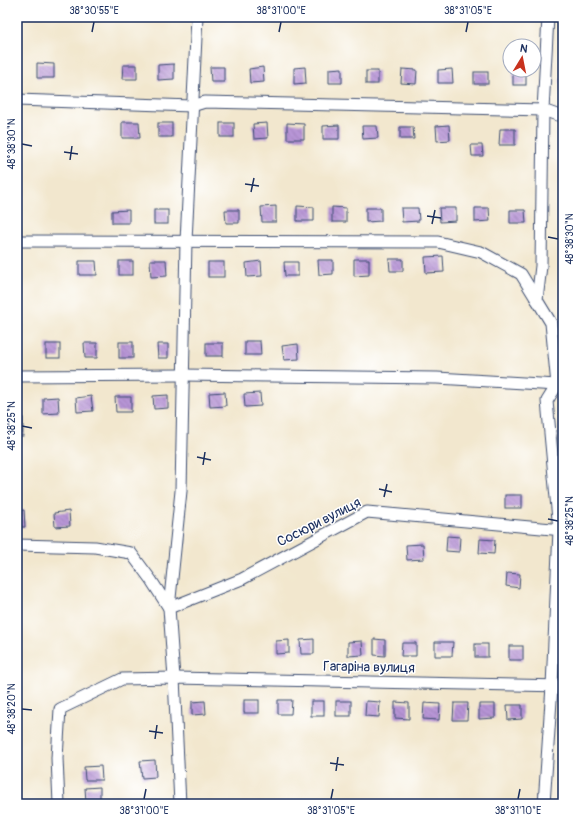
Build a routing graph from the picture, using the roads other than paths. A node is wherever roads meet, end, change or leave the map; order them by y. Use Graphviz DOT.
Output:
graph roads {
  1 [pos="197,17"];
  2 [pos="548,17"];
  3 [pos="17,100"];
  4 [pos="192,106"];
  5 [pos="542,110"];
  6 [pos="563,115"];
  7 [pos="17,241"];
  8 [pos="186,241"];
  9 [pos="537,300"];
  10 [pos="182,375"];
  11 [pos="17,376"];
  12 [pos="560,383"];
  13 [pos="561,530"];
  14 [pos="17,545"];
  15 [pos="169,608"];
  16 [pos="174,678"];
  17 [pos="558,686"];
  18 [pos="59,804"];
  19 [pos="180,804"];
  20 [pos="544,804"];
  1 -- 4 [label="street"];
  2 -- 5 [label="street"];
  3 -- 4 [label="street"];
  4 -- 5 [label="street"];
  4 -- 8 [label="street"];
  5 -- 6 [label="street"];
  5 -- 9 [label="street"];
  7 -- 8 [label="street"];
  8 -- 9 [label="street"];
  8 -- 10 [label="street"];
  9 -- 12 [label="street"];
  10 -- 11 [label="street"];
  10 -- 12 [label="street"];
  10 -- 15 [label="street"];
  12 -- 13 [label="street"];
  13 -- 15 [label="street, Сосюри вулиця"];
  13 -- 17 [label="street"];
  14 -- 15 [label="street"];
  15 -- 16 [label="street"];
  16 -- 17 [label="street, Гагаріна вулиця"];
  16 -- 18 [label="street, Гагаріна вулиця"];
  16 -- 19 [label="street"];
  17 -- 20 [label="street"];
}
